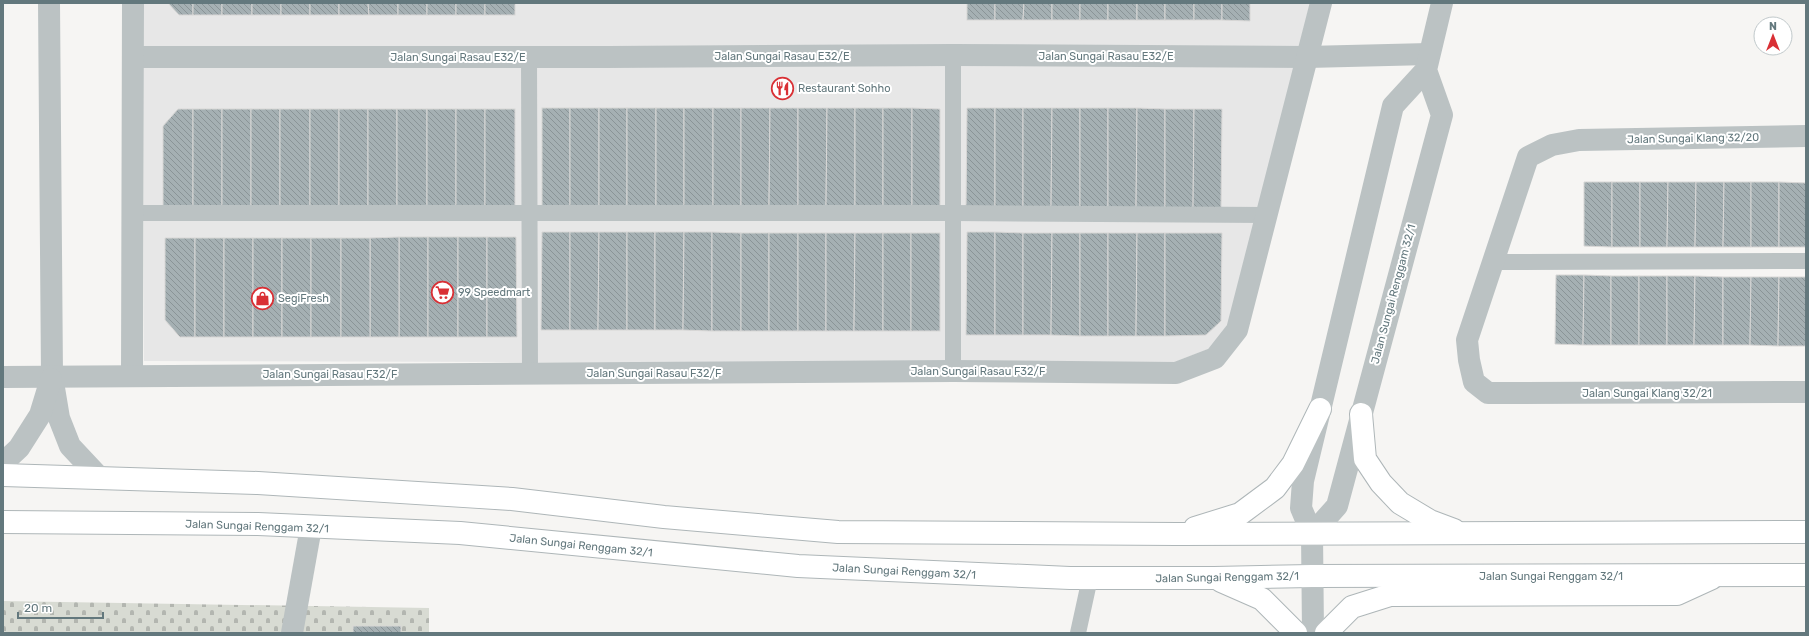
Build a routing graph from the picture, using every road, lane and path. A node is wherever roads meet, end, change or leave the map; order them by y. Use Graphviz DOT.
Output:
graph roads {
  1 [pos="49,3"];
  2 [pos="133,3"];
  3 [pos="1321,3"];
  4 [pos="1442,3"];
  5 [pos="953,55"];
  6 [pos="134,57"];
  7 [pos="529,57"];
  8 [pos="1307,57"];
  9 [pos="1428,62"];
  10 [pos="1806,136"];
  11 [pos="132,213"];
  12 [pos="953,213"];
  13 [pos="530,214"];
  14 [pos="1266,215"];
  15 [pos="1806,261"];
  16 [pos="1494,262"];
  17 [pos="953,371"];
  18 [pos="530,374"];
  19 [pos="132,375"];
  20 [pos="52,376"];
  21 [pos="3,377"];
  22 [pos="1806,392"];
  23 [pos="1488,393"];
  24 [pos="1320,409"];
  25 [pos="1361,414"];
  26 [pos="3,464"];
  27 [pos="3,475"];
  28 [pos="100,478"];
  29 [pos="3,522"];
  30 [pos="310,527"];
  31 [pos="1806,532"];
  32 [pos="1177,534"];
  33 [pos="1312,534"];
  34 [pos="1466,534"];
  35 [pos="1806,575"];
  36 [pos="1312,576"];
  37 [pos="1717,576"];
  38 [pos="1090,578"];
  39 [pos="1214,578"];
  40 [pos="292,633"];
  41 [pos="1078,633"];
  42 [pos="1296,633"];
  43 [pos="1314,633"];
  44 [pos="1326,633"];
  1 -- 20 [label="street"];
  2 -- 6 [label="street"];
  3 -- 8 [label="street"];
  4 -- 9 [label="street"];
  5 -- 7 [label="street, Jalan Sungai Rasau E32/E"];
  5 -- 8 [label="street, Jalan Sungai Rasau E32/E"];
  5 -- 12 [label="lane"];
  6 -- 7 [label="street, Jalan Sungai Rasau E32/E"];
  6 -- 11 [label="street"];
  7 -- 13 [label="lane"];
  8 -- 9 [label="street, Jalan Sungai Rasau E32/E"];
  8 -- 14 [label="street"];
  9 -- 24 [label="street"];
  9 -- 25 [label="street, Jalan Sungai Renggam 32/1"];
  10 -- 16 [label="street, Jalan Sungai Klang 32/20"];
  11 -- 13 [label="lane"];
  11 -- 19 [label="street"];
  12 -- 13 [label="lane"];
  12 -- 14 [label="lane"];
  12 -- 17 [label="lane"];
  13 -- 18 [label="lane"];
  14 -- 17 [label="street, Jalan Sungai Rasau F32/F"];
  15 -- 16 [label="lane"];
  16 -- 23 [label="street, Jalan Sungai Klang 32/20"];
  17 -- 18 [label="street, Jalan Sungai Rasau F32/F"];
  18 -- 19 [label="street, Jalan Sungai Rasau F32/F"];
  19 -- 20 [label="street, Jalan Sungai Rasau F32/F"];
  20 -- 21 [label="street, Jalan Sungai Rasau F32/F"];
  20 -- 26 [label="street"];
  20 -- 28 [label="street"];
  22 -- 23 [label="street, Jalan Sungai Klang 32/21"];
  24 -- 32 [label="main road"];
  24 -- 33 [label="street"];
  25 -- 33 [label="street, Jalan Sungai Renggam 32/1"];
  25 -- 34 [label="main road"];
  27 -- 28 [label="main road"];
  28 -- 32 [label="main road"];
  29 -- 30 [label="main road, Jalan Sungai Renggam 32/1"];
  30 -- 38 [label="main road, Jalan Sungai Renggam 32/1"];
  30 -- 40 [label="street"];
  31 -- 34 [label="main road"];
  32 -- 33 [label="main road"];
  33 -- 34 [label="main road"];
  33 -- 36 [label="street"];
  35 -- 37 [label="main road, Jalan Sungai Renggam 32/1"];
  36 -- 37 [label="main road, Jalan Sungai Renggam 32/1"];
  36 -- 39 [label="main road, Jalan Sungai Renggam 32/1"];
  36 -- 43 [label="street"];
  37 -- 44 [label="main road"];
  38 -- 39 [label="main road, Jalan Sungai Renggam 32/1"];
  38 -- 41 [label="lane"];
  39 -- 42 [label="main road"];
}
